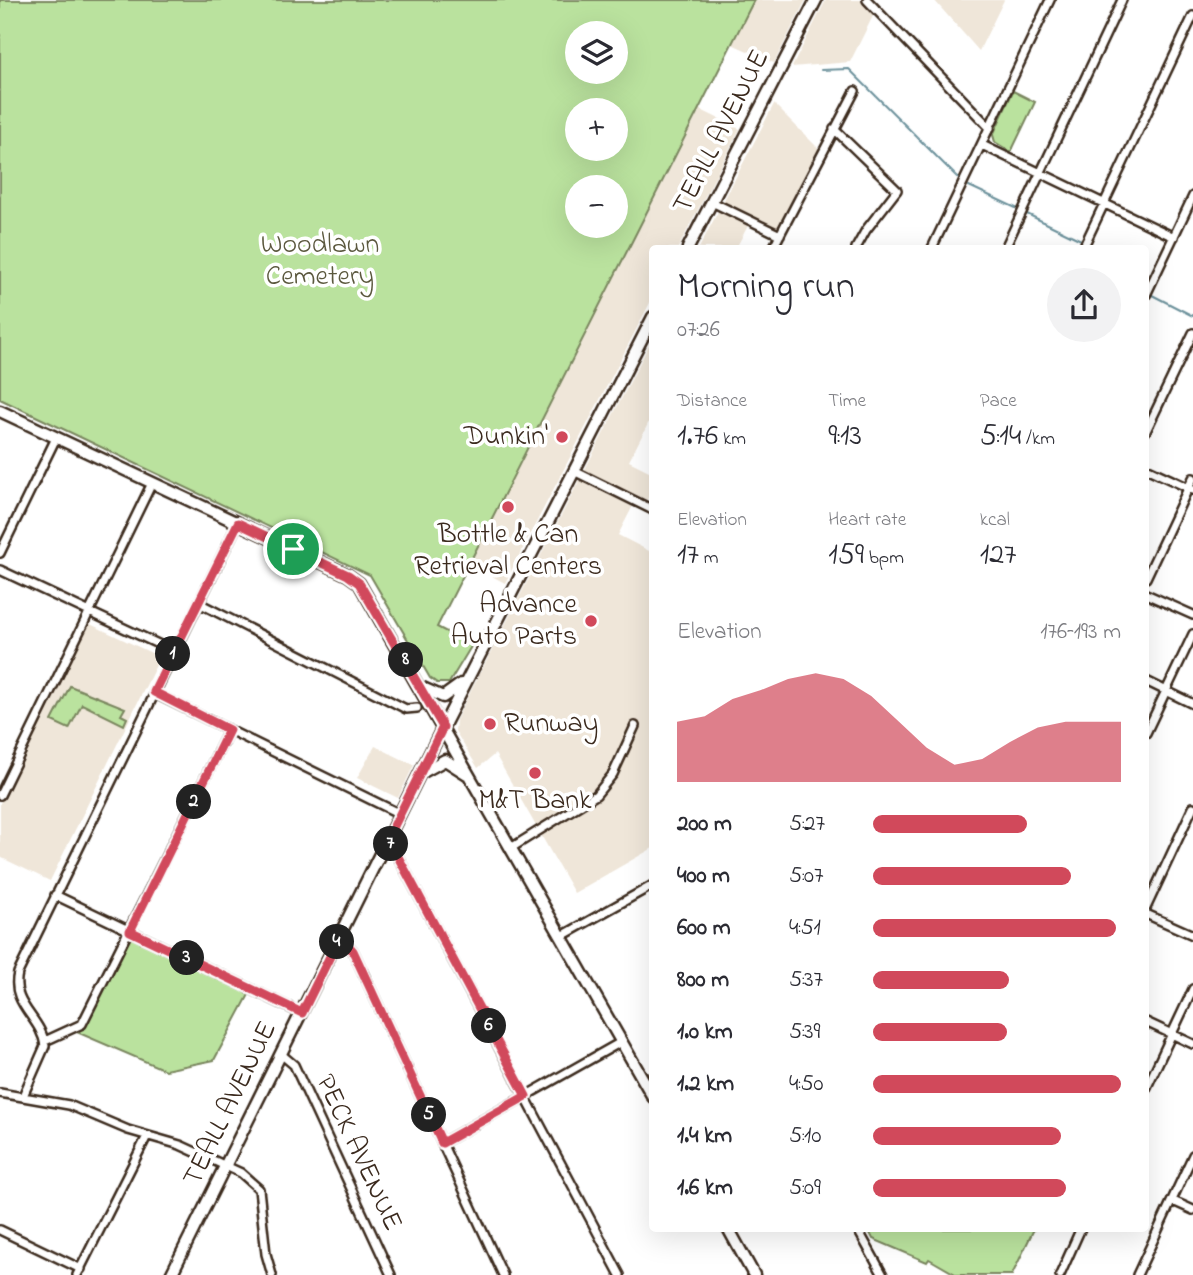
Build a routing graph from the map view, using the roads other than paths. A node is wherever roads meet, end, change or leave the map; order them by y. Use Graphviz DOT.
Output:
graph roads {
  1 [pos="816,0"];
  2 [pos="867,0"];
  3 [pos="1050,0"];
  4 [pos="1122,0"];
  5 [pos="1193,16"];
  6 [pos="855,91"];
  7 [pos="990,128"];
  8 [pos="834,129"];
  9 [pos="982,145"];
  10 [pos="1040,175"];
  11 [pos="1193,196"];
  12 [pos="712,202"];
  13 [pos="1103,204"];
  14 [pos="779,234"];
  15 [pos="1174,237"];
  16 [pos="690,245"];
  17 [pos="774,245"];
  18 [pos="858,245"];
  19 [pos="933,245"];
  20 [pos="1006,245"];
  21 [pos="1084,245"];
  22 [pos="1149,289"];
  23 [pos="649,325"];
  24 [pos="1193,333"];
  25 [pos="0,411"];
  26 [pos="1149,425"];
  27 [pos="56,438"];
  28 [pos="1149,469"];
  29 [pos="574,471"];
  30 [pos="1193,478"];
  31 [pos="152,483"];
  32 [pos="1191,489"];
  33 [pos="649,506"];
  34 [pos="238,523"];
  35 [pos="0,553"];
  36 [pos="0,570"];
  37 [pos="1149,572"];
  38 [pos="1149,595"];
  39 [pos="199,603"];
  40 [pos="89,612"];
  41 [pos="1193,615"];
  42 [pos="1193,634"];
  43 [pos="174,652"];
  44 [pos="471,673"];
  45 [pos="1149,682"];
  46 [pos="421,687"];
  47 [pos="1166,691"];
  48 [pos="154,692"];
  49 [pos="1193,704"];
  50 [pos="417,708"];
  51 [pos="635,726"];
  52 [pos="443,727"];
  53 [pos="1149,727"];
  54 [pos="229,730"];
  55 [pos="420,774"];
  56 [pos="471,777"];
  57 [pos="0,795"];
  58 [pos="1193,807"];
  59 [pos="400,814"];
  60 [pos="388,838"];
  61 [pos="512,848"];
  62 [pos="649,887"];
  63 [pos="55,895"];
  64 [pos="1149,902"];
  65 [pos="1149,915"];
  66 [pos="130,931"];
  67 [pos="1193,935"];
  68 [pos="340,936"];
  69 [pos="562,936"];
  70 [pos="1193,989"];
  71 [pos="302,1013"];
  72 [pos="1149,1022"];
  73 [pos="1172,1034"];
  74 [pos="44,1041"];
  75 [pos="621,1042"];
  76 [pos="1193,1044"];
  77 [pos="281,1054"];
  78 [pos="1149,1083"];
  79 [pos="649,1090"];
  80 [pos="0,1093"];
  81 [pos="23,1096"];
  82 [pos="526,1096"];
  83 [pos="147,1136"];
  84 [pos="442,1143"];
  85 [pos="1193,1155"];
  86 [pos="226,1165"];
  87 [pos="1173,1201"];
  88 [pos="1193,1210"];
  89 [pos="0,1230"];
  90 [pos="730,1232"];
  91 [pos="859,1232"];
  92 [pos="1079,1232"];
  93 [pos="79,1272"];
  94 [pos="171,1275"];
  95 [pos="272,1275"];
  96 [pos="391,1275"];
  97 [pos="503,1275"];
  98 [pos="620,1275"];
  99 [pos="754,1275"];
  100 [pos="883,1275"];
  101 [pos="1060,1275"];
  102 [pos="1137,1275"];
  1 -- 12 [label="street, TEALL AVENUE"];
  2 -- 7 [label="street"];
  3 -- 7 [label="street"];
  4 -- 10 [label="street"];
  5 -- 13 [label="street"];
  6 -- 8 [label="street"];
  7 -- 9 [label="street"];
  8 -- 14 [label="street"];
  8 -- 18 [label="street"];
  9 -- 10 [label="street"];
  9 -- 19 [label="street"];
  10 -- 13 [label="street"];
  10 -- 20 [label="street"];
  11 -- 15 [label="street"];
  12 -- 14 [label="street"];
  12 -- 16 [label="street, TEALL AVENUE"];
  13 -- 15 [label="street"];
  13 -- 21 [label="street"];
  14 -- 17 [label="street"];
  15 -- 22 [label="street"];
  23 -- 29 [label="street, TEALL AVENUE"];
  24 -- 26 [label="street"];
  25 -- 27 [label="street"];
  27 -- 31 [label="street"];
  27 -- 35 [label="street"];
  28 -- 32 [label="street"];
  29 -- 33 [label="street"];
  29 -- 44 [label="street, TEALL AVENUE"];
  30 -- 32 [label="street"];
  31 -- 34 [label="street"];
  31 -- 40 [label="street"];
  32 -- 37 [label="street"];
  34 -- 39 [label="street"];
  34 -- 46 [label="street"];
  36 -- 40 [label="street"];
  38 -- 41 [label="street"];
  39 -- 43 [label="street"];
  39 -- 50 [label="street"];
  40 -- 43 [label="street"];
  40 -- 57 [label="street"];
  42 -- 47 [label="street"];
  43 -- 48 [label="street"];
  44 -- 46 [label="street"];
  44 -- 52 [label="street, TEALL AVENUE"];
  45 -- 47 [label="street"];
  46 -- 52 [label="street"];
  47 -- 49 [label="street"];
  47 -- 53 [label="street"];
  48 -- 54 [label="street"];
  48 -- 63 [label="street"];
  51 -- 61 [label="street"];
  52 -- 55 [label="street, TEALL AVENUE"];
  52 -- 56 [label="street"];
  54 -- 59 [label="street"];
  54 -- 66 [label="street"];
  55 -- 56 [label="street"];
  55 -- 59 [label="street, TEALL AVENUE"];
  56 -- 61 [label="street"];
  58 -- 64 [label="street"];
  59 -- 60 [label="street, TEALL AVENUE"];
  60 -- 68 [label="street, TEALL AVENUE"];
  60 -- 82 [label="street"];
  61 -- 69 [label="street"];
  62 -- 69 [label="street"];
  63 -- 66 [label="street"];
  63 -- 74 [label="street"];
  65 -- 67 [label="street"];
  66 -- 71 [label="street"];
  66 -- 74 [label="street"];
  68 -- 71 [label="street, TEALL AVENUE"];
  68 -- 84 [label="street"];
  69 -- 75 [label="street"];
  70 -- 73 [label="street"];
  71 -- 77 [label="street, TEALL AVENUE"];
  72 -- 73 [label="street"];
  73 -- 76 [label="street"];
  73 -- 78 [label="street"];
  74 -- 81 [label="street"];
  75 -- 79 [label="street"];
  75 -- 82 [label="street"];
  77 -- 86 [label="street, TEALL AVENUE"];
  77 -- 96 [label="street, PECK AVENUE"];
  80 -- 81 [label="street"];
  81 -- 83 [label="street"];
  82 -- 84 [label="street"];
  82 -- 98 [label="street"];
  83 -- 86 [label="street"];
  83 -- 93 [label="street"];
  84 -- 97 [label="street"];
  85 -- 87 [label="street"];
  86 -- 94 [label="street, TEALL AVENUE"];
  86 -- 95 [label="street"];
  87 -- 88 [label="street"];
  87 -- 102 [label="street"];
  89 -- 93 [label="street"];
  90 -- 99 [label="street"];
  91 -- 100 [label="street"];
  92 -- 101 [label="street"];
}
